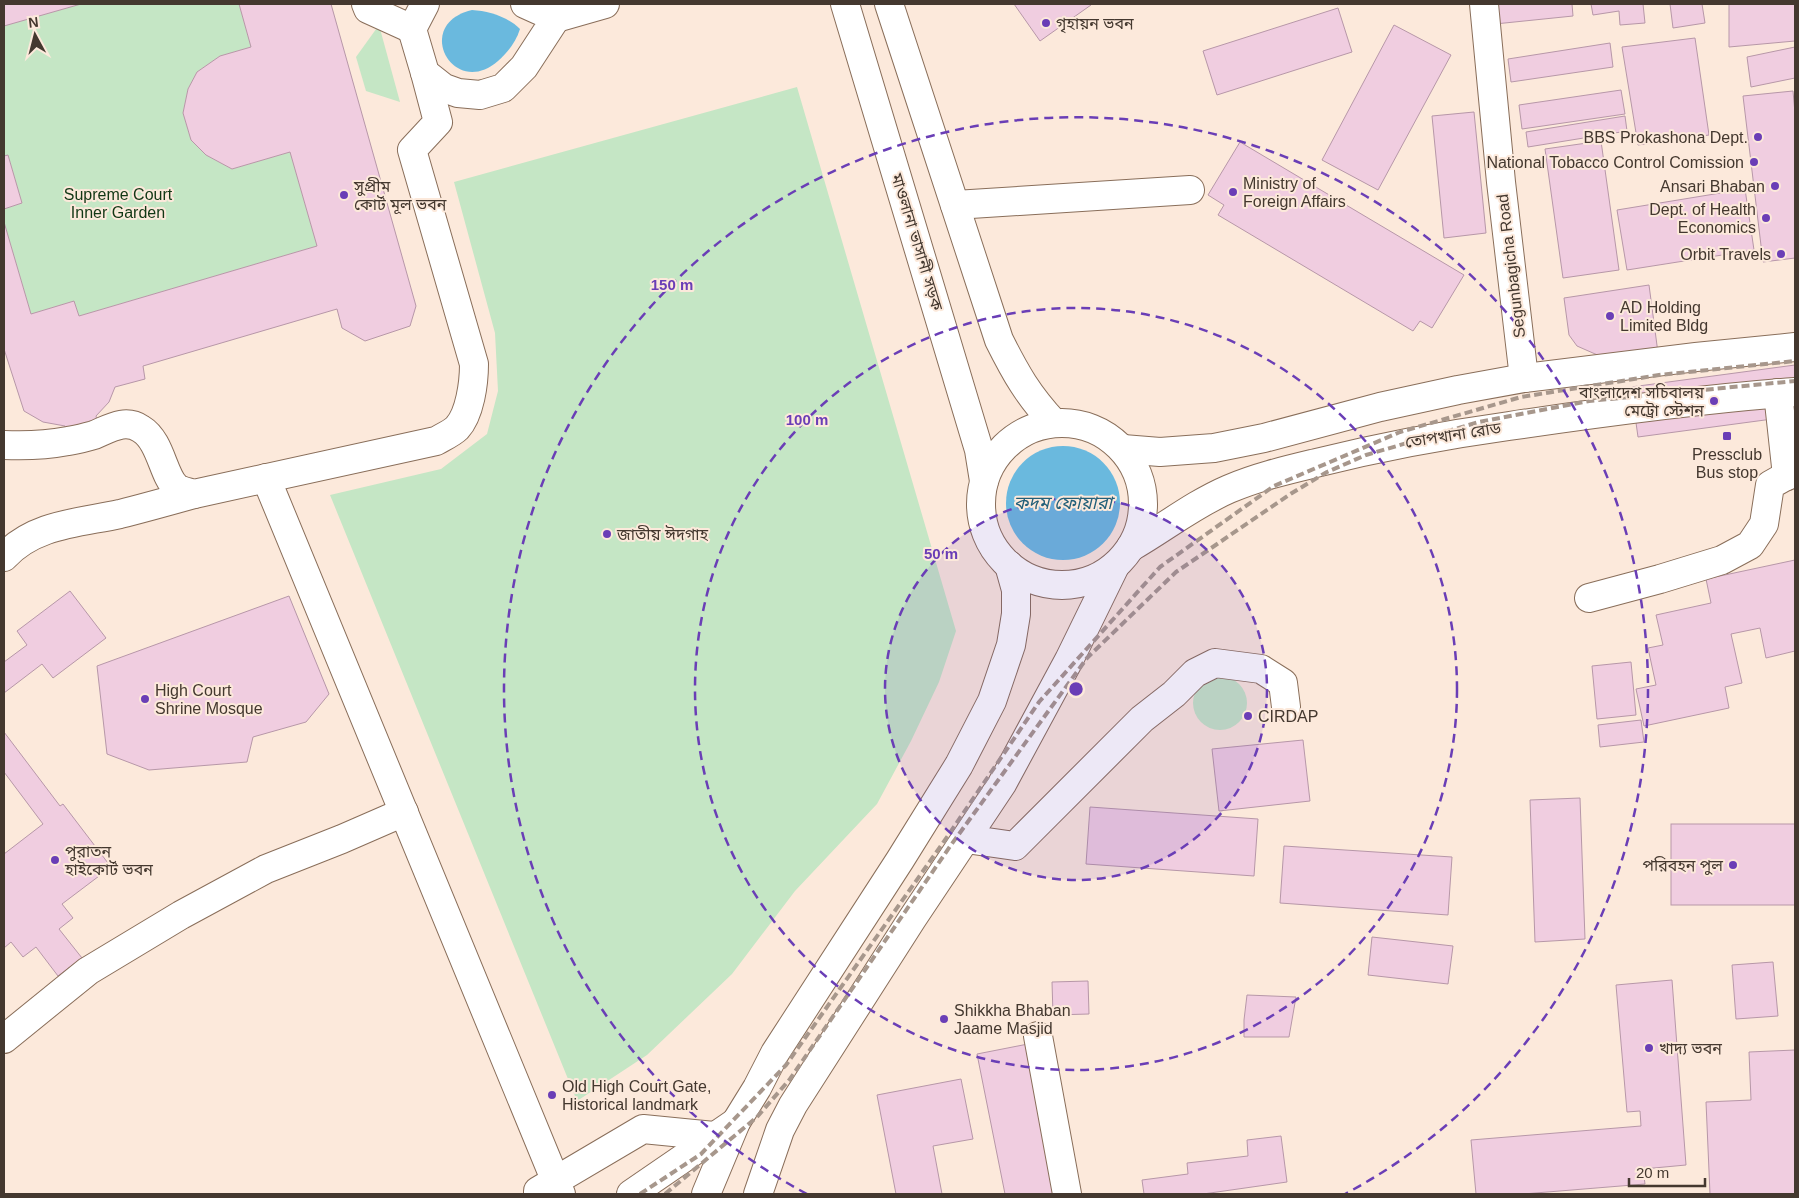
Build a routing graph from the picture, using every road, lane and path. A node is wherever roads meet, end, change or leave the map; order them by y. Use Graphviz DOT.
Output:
graph roads {
  1 [pos="366,4"];
  2 [pos="425,4"];
  3 [pos="525,4"];
  4 [pos="605,4"];
  5 [pos="845,4"];
  6 [pos="889,4"];
  7 [pos="1484,4"];
  8 [pos="556,18"];
  9 [pos="412,29"];
  10 [pos="425,73"];
  11 [pos="1190,190"];
  12 [pos="955,205"];
  13 [pos="1795,347"];
  14 [pos="1696,357"];
  15 [pos="1524,378"];
  16 [pos="1787,392"];
  17 [pos="1701,400"];
  18 [pos="1054,423"];
  19 [pos="4,444"];
  20 [pos="1123,449"];
  21 [pos="1791,473"];
  22 [pos="266,478"];
  23 [pos="984,481"];
  24 [pos="194,494"];
  25 [pos="1123,556"];
  26 [pos="4,557"];
  27 [pos="1009,565"];
  28 [pos="1589,598"];
  29 [pos="1286,707"];
  30 [pos="404,812"];
  31 [pos="966,839"];
  32 [pos="1038,1036"];
  33 [pos="4,1039"];
  34 [pos="725,1129"];
  35 [pos="552,1190"];
  36 [pos="631,1194"];
  37 [pos="706,1194"];
  38 [pos="758,1194"];
  39 [pos="1067,1194"];
  1 -- 9 [label="main road"];
  2 -- 9 [label="main road"];
  3 -- 8 [label="main road"];
  4 -- 8 [label="main road"];
  5 -- 23 [label="main road, মাওলানা ভাসানী সড়ক"];
  6 -- 12 [label="main road"];
  7 -- 15 [label="main road, Segunbagicha Road"];
  8 -- 10 [label="main road"];
  9 -- 10 [label="main road"];
  10 -- 22 [label="main road"];
  11 -- 12 [label="main road"];
  12 -- 18 [label="main road"];
  13 -- 14 [label="main road"];
  14 -- 15 [label="main road"];
  14 -- 17 [label="main road"];
  15 -- 20 [label="main road"];
  16 -- 17 [label="main road, তোপখানা রোড"];
  16 -- 21 [label="main road"];
  17 -- 25 [label="main road, তোপখানা রোড"];
  18 -- 20 [label="main road"];
  18 -- 23 [label="main road"];
  19 -- 24 [label="main road"];
  20 -- 25 [label="main road"];
  21 -- 28 [label="main road"];
  22 -- 24 [label="main road"];
  22 -- 30 [label="main road"];
  23 -- 27 [label="main road"];
  24 -- 26 [label="main road"];
  25 -- 27 [label="main road"];
  25 -- 31 [label="main road"];
  27 -- 34 [label="main road"];
  29 -- 31 [label="main road"];
  30 -- 33 [label="main road"];
  30 -- 35 [label="main road"];
  31 -- 38 [label="main road"];
  32 -- 39 [label="main road"];
  34 -- 35 [label="main road"];
  34 -- 36 [label="main road"];
  34 -- 37 [label="main road"];
}
